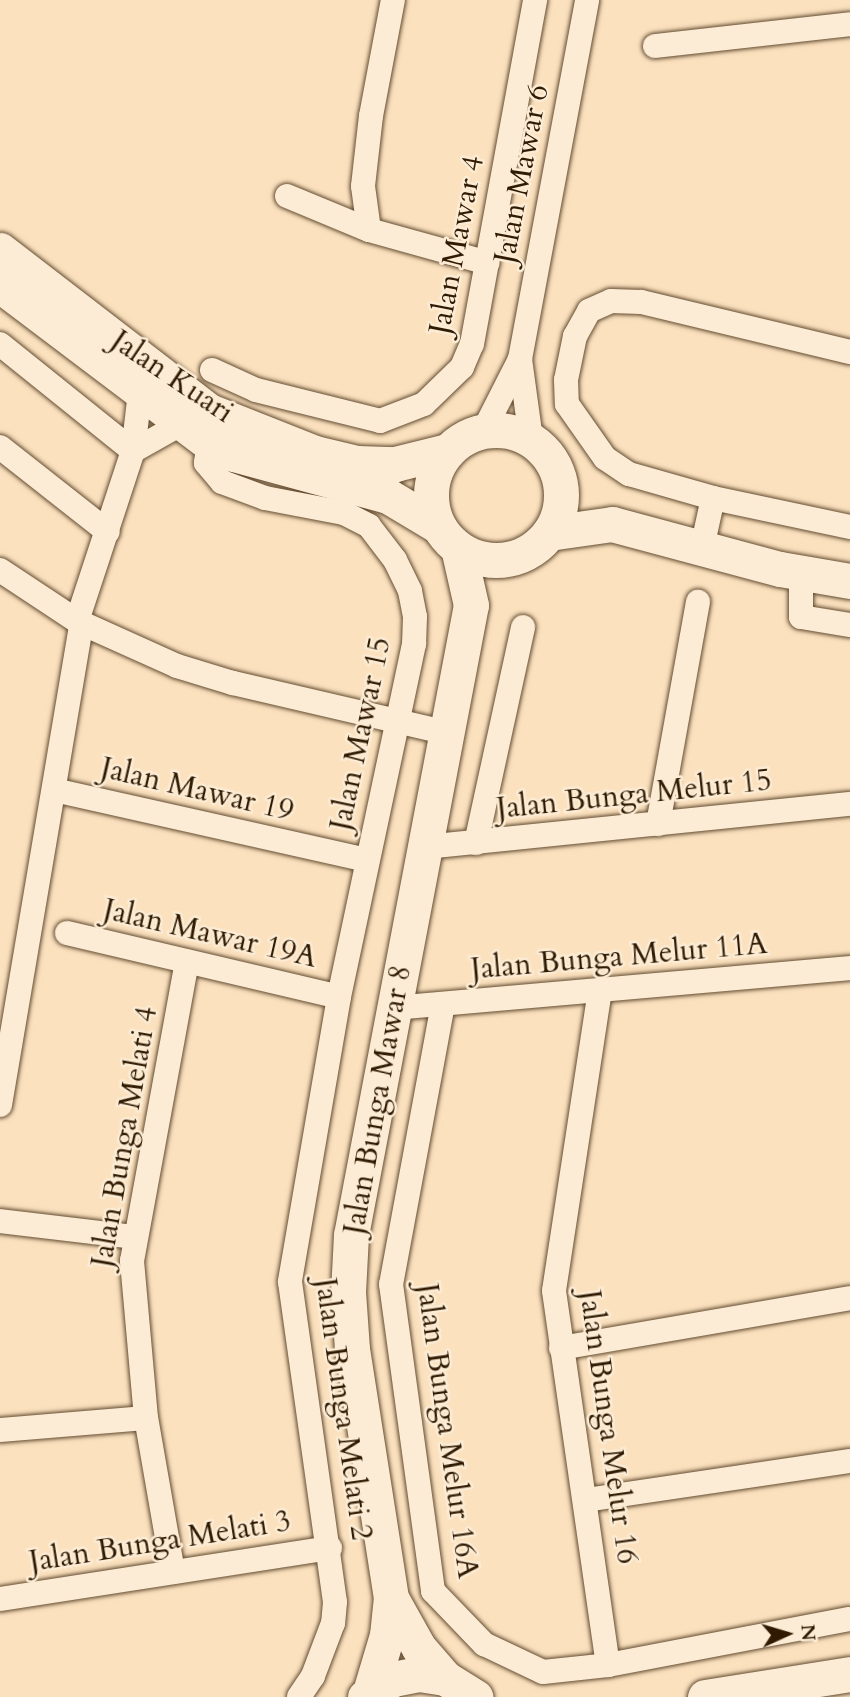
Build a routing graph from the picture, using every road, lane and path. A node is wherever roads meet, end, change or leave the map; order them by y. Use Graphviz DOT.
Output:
graph roads {
  1 [pos="393,0"];
  2 [pos="536,0"];
  3 [pos="587,0"];
  4 [pos="850,24"];
  5 [pos="655,46"];
  6 [pos="286,197"];
  7 [pos="369,230"];
  8 [pos="0,250"];
  9 [pos="488,263"];
  10 [pos="0,285"];
  11 [pos="0,344"];
  12 [pos="850,352"];
  13 [pos="520,359"];
  14 [pos="140,392"];
  15 [pos="200,426"];
  16 [pos="484,430"];
  17 [pos="531,439"];
  18 [pos="0,447"];
  19 [pos="133,451"];
  20 [pos="447,451"];
  21 [pos="560,482"];
  22 [pos="713,499"];
  23 [pos="612,524"];
  24 [pos="850,527"];
  25 [pos="108,532"];
  26 [pos="549,533"];
  27 [pos="448,537"];
  28 [pos="702,548"];
  29 [pos="520,556"];
  30 [pos="0,570"];
  31 [pos="802,573"];
  32 [pos="850,580"];
  33 [pos="698,602"];
  34 [pos="471,605"];
  35 [pos="79,622"];
  36 [pos="850,625"];
  37 [pos="523,627"];
  38 [pos="398,720"];
  39 [pos="447,733"];
  40 [pos="54,790"];
  41 [pos="850,804"];
  42 [pos="658,824"];
  43 [pos="476,842"];
  44 [pos="425,848"];
  45 [pos="366,860"];
  46 [pos="67,933"];
  47 [pos="187,962"];
  48 [pos="850,968"];
  49 [pos="600,990"];
  50 [pos="340,997"];
  51 [pos="443,1004"];
  52 [pos="394,1008"];
  53 [pos="0,1105"];
  54 [pos="0,1221"];
  55 [pos="134,1237"];
  56 [pos="850,1298"];
  57 [pos="561,1348"];
  58 [pos="146,1418"];
  59 [pos="0,1430"];
  60 [pos="850,1461"];
  61 [pos="586,1500"];
  62 [pos="330,1548"];
  63 [pos="173,1572"];
  64 [pos="0,1598"];
  65 [pos="391,1598"];
  66 [pos="850,1619"];
  67 [pos="608,1665"];
  68 [pos="850,1674"];
  69 [pos="445,1678"];
  70 [pos="367,1694"];
  71 [pos="299,1697"];
  72 [pos="476,1697"];
  73 [pos="705,1697"];
  1 -- 7 [label="street"];
  2 -- 9 [label="street, Jalan Mawar 4"];
  3 -- 13 [label="street, Jalan Mawar 6"];
  4 -- 5 [label="street"];
  6 -- 7 [label="street"];
  7 -- 9 [label="street"];
  8 -- 15 [label="street, Jalan Kuari"];
  9 -- 15 [label="street, Jalan Mawar 4"];
  10 -- 14 [label="street, Jalan Kuari"];
  11 -- 19 [label="street"];
  12 -- 22 [label="street"];
  13 -- 16 [label="street, Jalan Mawar 6"];
  13 -- 17 [label="street, Jalan Mawar 6"];
  14 -- 15 [label="street, Jalan Kuari"];
  14 -- 19 [label="street"];
  15 -- 19 [label="street"];
  15 -- 20 [label="street, Jalan Kuari"];
  15 -- 27 [label="street, Jalan Kuari"];
  15 -- 38 [label="street, Jalan Mawar 15"];
  16 -- 17 [label="street"];
  16 -- 20 [label="street"];
  17 -- 21 [label="street"];
  18 -- 25 [label="street"];
  19 -- 25 [label="street"];
  20 -- 27 [label="street"];
  21 -- 23 [label="street"];
  21 -- 26 [label="street"];
  22 -- 24 [label="street"];
  22 -- 28 [label="street"];
  23 -- 26 [label="street"];
  23 -- 28 [label="street"];
  25 -- 35 [label="street"];
  26 -- 29 [label="street"];
  27 -- 29 [label="street"];
  27 -- 34 [label="street, Jalan Bunga Mawar 8"];
  28 -- 31 [label="street"];
  29 -- 34 [label="street"];
  30 -- 35 [label="street"];
  31 -- 32 [label="street"];
  31 -- 36 [label="street"];
  33 -- 42 [label="street"];
  34 -- 39 [label="street, Jalan Bunga Mawar 8"];
  35 -- 38 [label="street"];
  35 -- 40 [label="street"];
  37 -- 43 [label="street"];
  38 -- 39 [label="street"];
  38 -- 45 [label="street, Jalan Mawar 15"];
  39 -- 44 [label="street, Jalan Bunga Mawar 8"];
  40 -- 45 [label="street, Jalan Mawar 19"];
  40 -- 53 [label="street"];
  41 -- 42 [label="street, Jalan Bunga Melur 15"];
  42 -- 43 [label="street, Jalan Bunga Melur 15"];
  43 -- 44 [label="street, Jalan Bunga Melur 15"];
  44 -- 52 [label="street, Jalan Bunga Mawar 8"];
  45 -- 50 [label="street, Jalan Mawar 15"];
  46 -- 47 [label="street, Jalan Mawar 19A"];
  47 -- 50 [label="street, Jalan Mawar 19A"];
  47 -- 55 [label="street, Jalan Bunga Melati 4"];
  48 -- 49 [label="street, Jalan Bunga Melur 11A"];
  49 -- 51 [label="street, Jalan Bunga Melur 11A"];
  49 -- 57 [label="street, Jalan Bunga Melur 16"];
  50 -- 62 [label="street, Jalan Bunga Melati 2"];
  51 -- 52 [label="street, Jalan Bunga Melur 11A"];
  51 -- 67 [label="street, Jalan Bunga Melur 16A"];
  52 -- 65 [label="street, Jalan Bunga Mawar 8"];
  54 -- 55 [label="street"];
  55 -- 58 [label="street, Jalan Bunga Melati 4"];
  56 -- 57 [label="street"];
  57 -- 61 [label="street, Jalan Bunga Melur 16"];
  58 -- 59 [label="street"];
  58 -- 63 [label="street, Jalan Bunga Melati 4"];
  60 -- 61 [label="street"];
  61 -- 67 [label="street, Jalan Bunga Melur 16"];
  62 -- 63 [label="street, Jalan Bunga Melati 3"];
  62 -- 71 [label="street, Jalan Bunga Melati 2"];
  63 -- 64 [label="street, Jalan Bunga Melati 3"];
  65 -- 69 [label="street, Jalan Bunga Mawar 8"];
  65 -- 70 [label="street, Jalan Bunga Mawar 8"];
  66 -- 67 [label="street"];
  68 -- 73 [label="street"];
  69 -- 70 [label="street"];
  69 -- 72 [label="street"];
}
